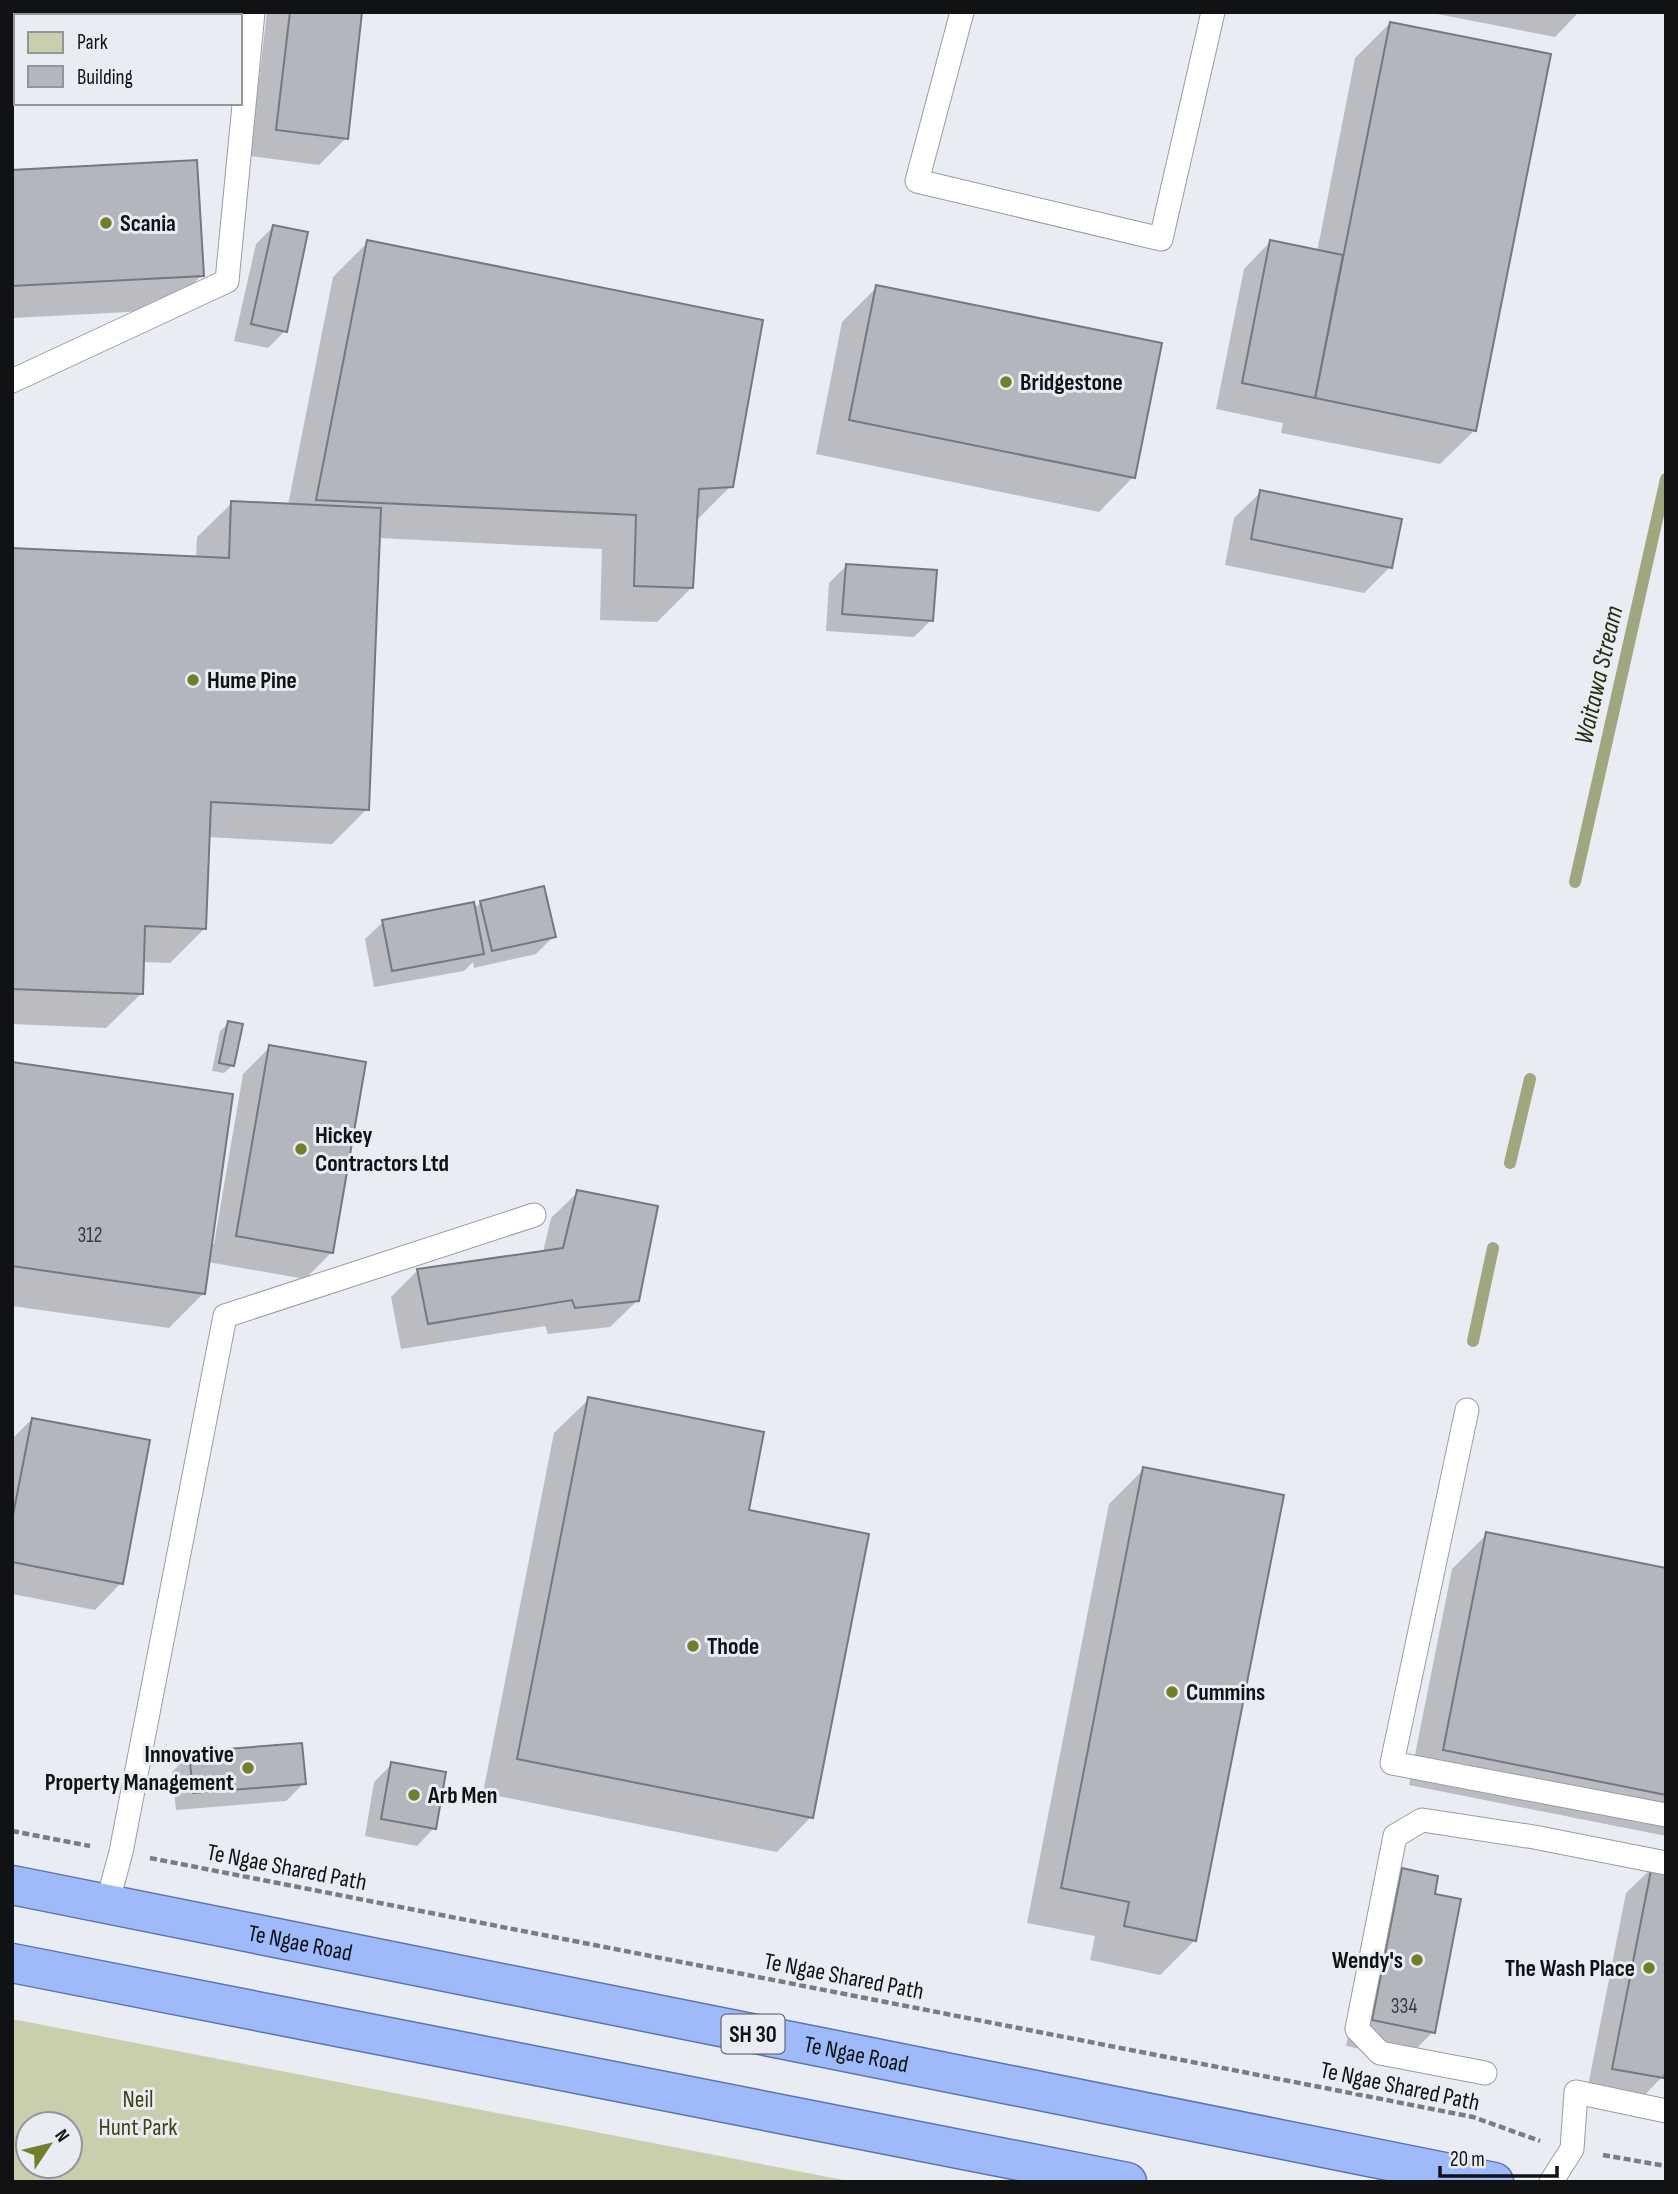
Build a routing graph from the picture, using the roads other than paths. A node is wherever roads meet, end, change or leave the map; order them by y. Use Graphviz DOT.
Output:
graph roads {
  1 [pos="253,12"];
  2 [pos="962,12"];
  3 [pos="1213,12"];
  4 [pos="12,381"];
  5 [pos="534,1215"];
  6 [pos="1467,1410"];
  7 [pos="1666,1815"];
  8 [pos="1666,1863"];
  9 [pos="12,1885"];
  10 [pos="107,1904"];
  11 [pos="12,1963"];
  12 [pos="1485,2073"];
  13 [pos="1666,2110"];
  14 [pos="1127,2182"];
  15 [pos="1494,2182"];
  16 [pos="1551,2182"];
  1 -- 4 [label="lane"];
  2 -- 3 [label="lane"];
  5 -- 10 [label="lane"];
  6 -- 7 [label="lane"];
  8 -- 12 [label="lane"];
  9 -- 10 [label="highway, Te Ngae Road / SH 30"];
  10 -- 15 [label="highway, Te Ngae Road / SH 30"];
  11 -- 14 [label="highway"];
  13 -- 16 [label="lane"];
}
